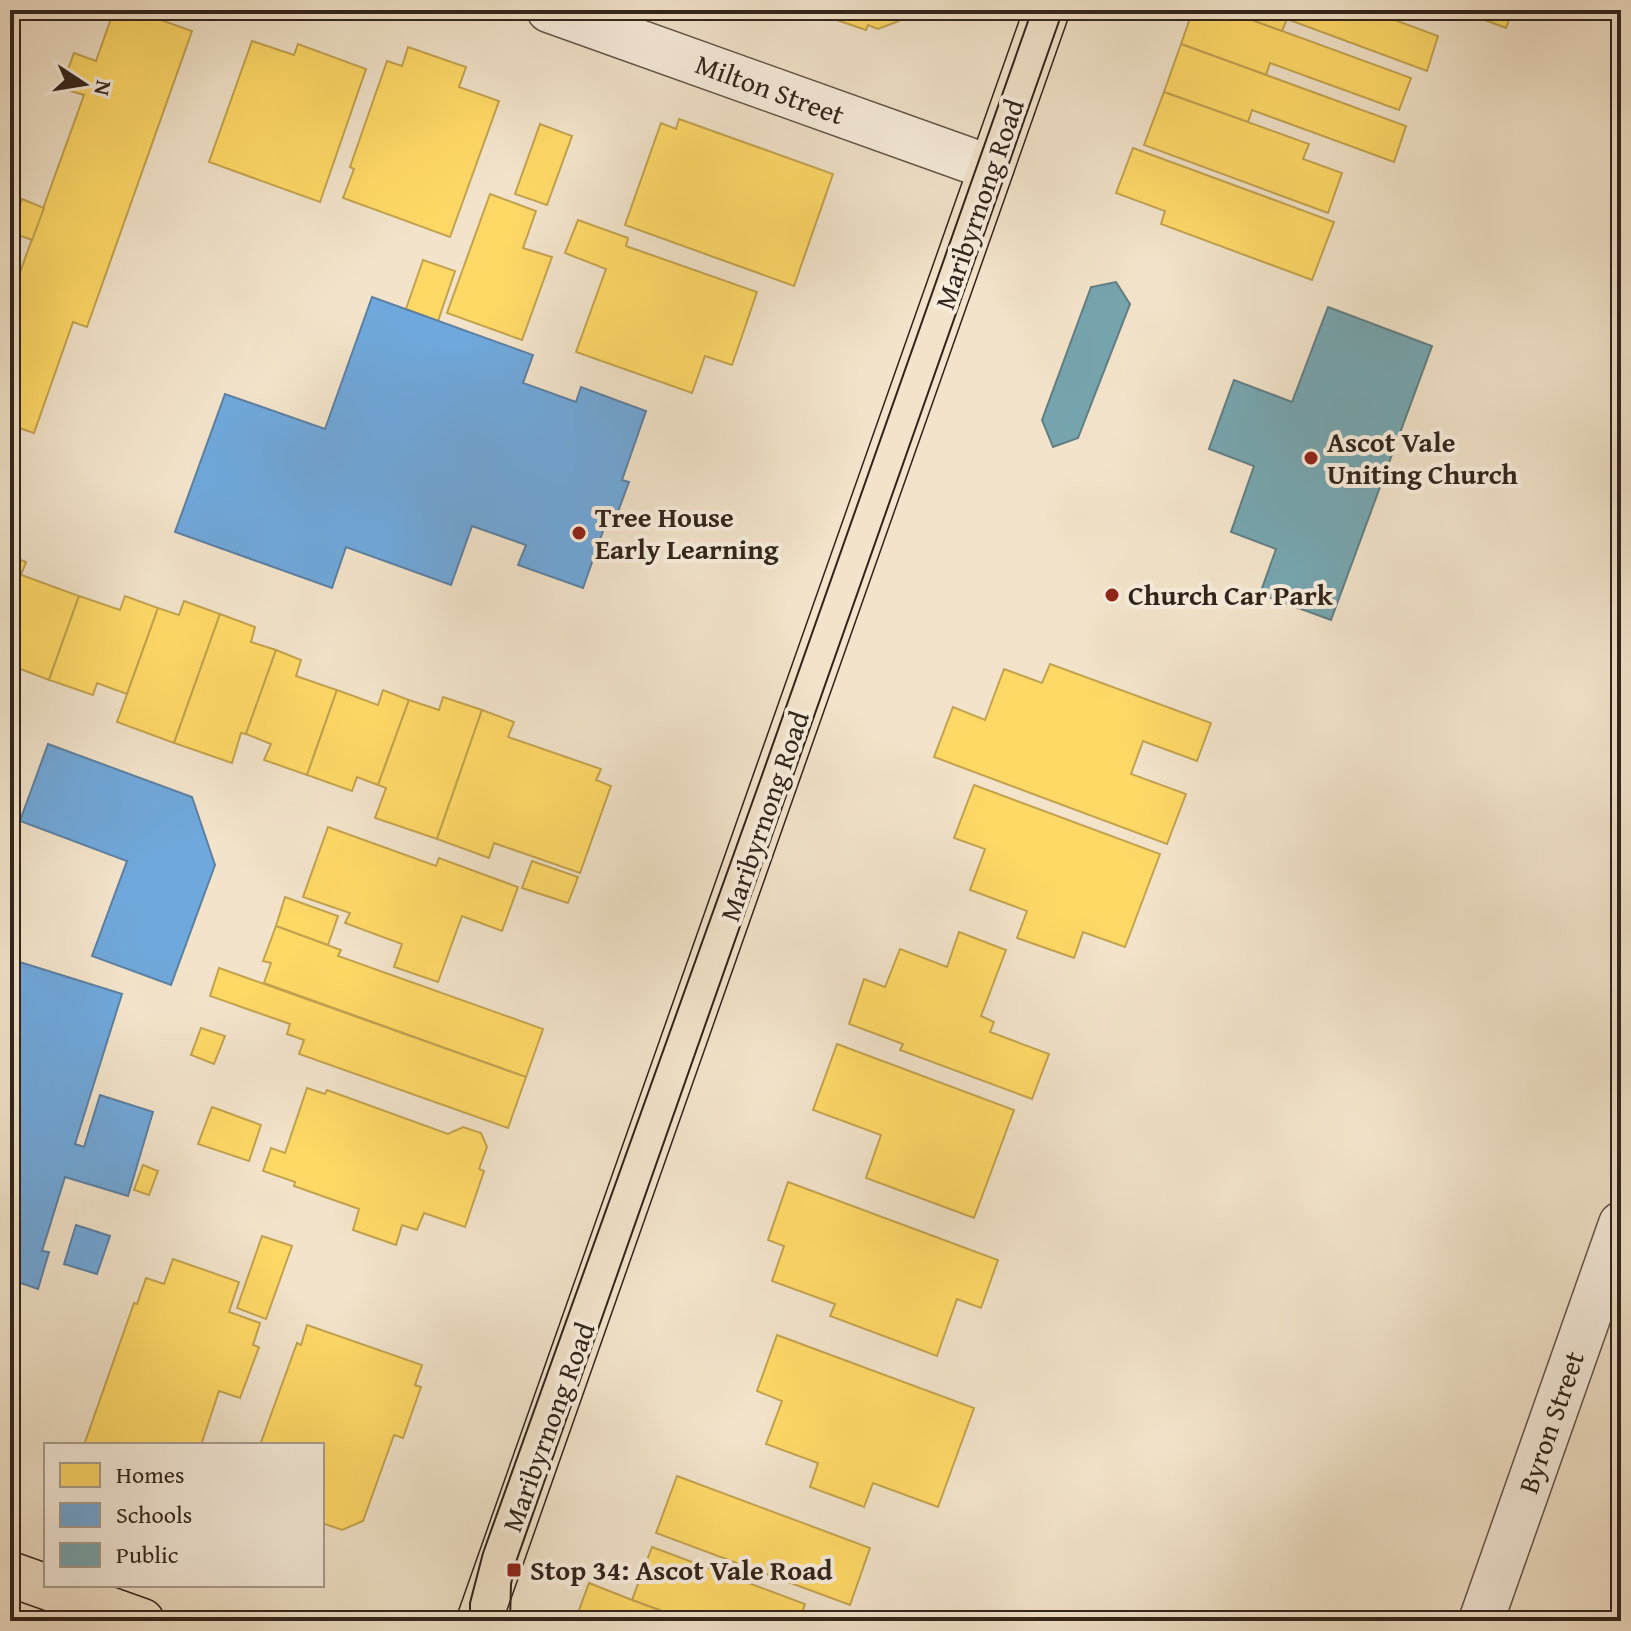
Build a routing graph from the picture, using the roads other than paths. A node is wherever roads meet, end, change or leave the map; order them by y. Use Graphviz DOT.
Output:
graph roads {
  1 [pos="549,10"];
  2 [pos="1047,10"];
  3 [pos="991,168"];
  4 [pos="1621,1224"];
  5 [pos="10,1574"];
  6 [pos="44,1586"];
  7 [pos="47,1587"];
  8 [pos="142,1621"];
  9 [pos="479,1621"];
  10 [pos="1481,1621"];
  1 -- 3 [label="street, Milton Street"];
  2 -- 3 [label="main road, Maribyrnong Road"];
  3 -- 9 [label="main road, Maribyrnong Road"];
  4 -- 10 [label="street, Byron Street"];
  5 -- 6 [label="main road"];
  7 -- 8 [label="main road"];
}
